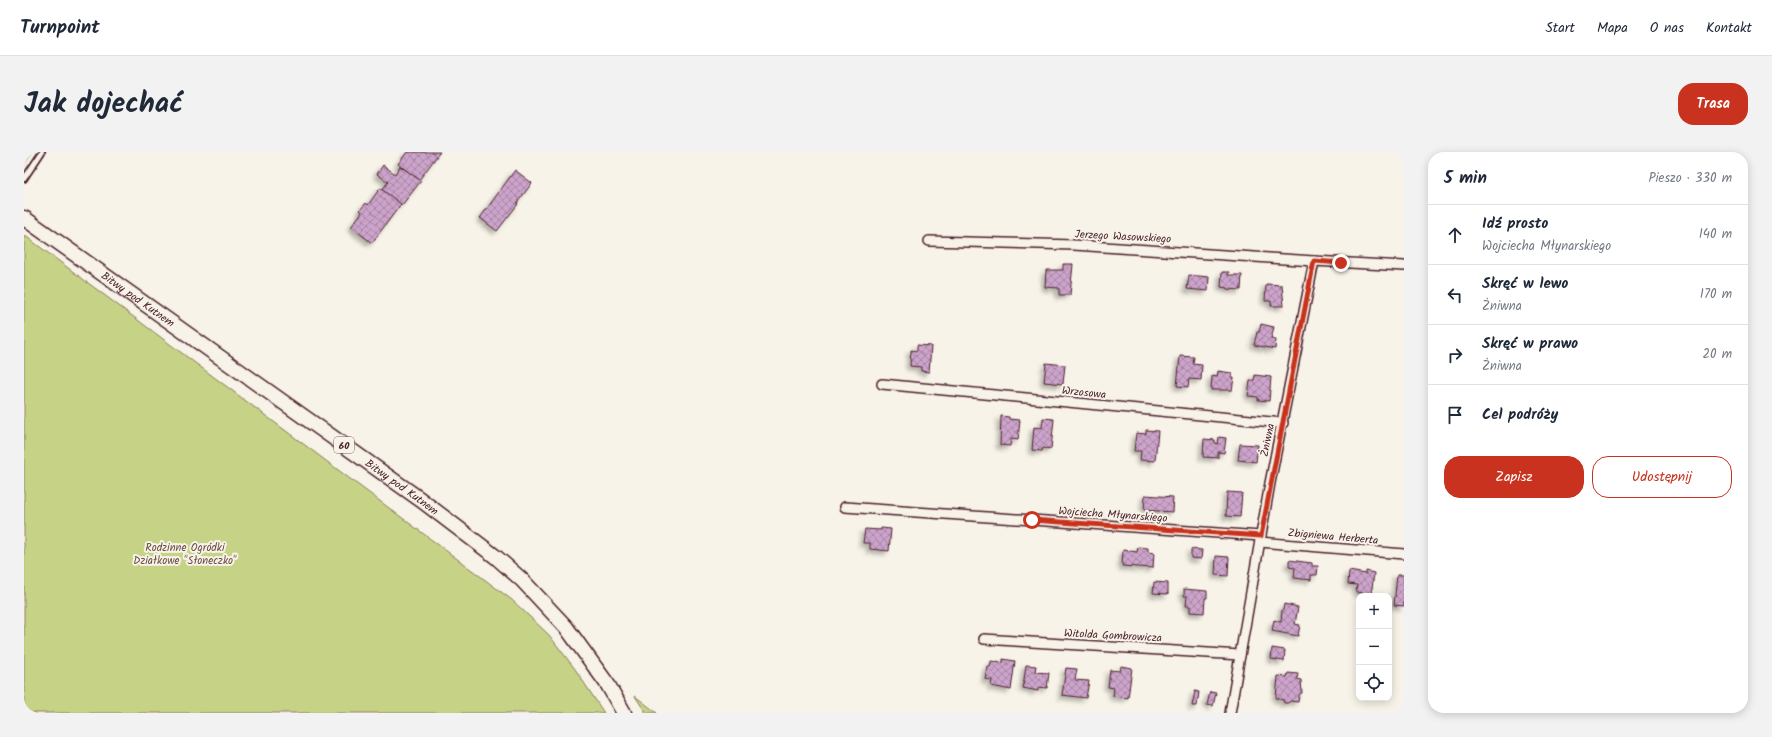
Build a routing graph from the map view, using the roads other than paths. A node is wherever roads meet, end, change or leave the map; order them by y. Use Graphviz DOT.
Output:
graph roads {
  1 [pos="42,152"];
  2 [pos="24,179"];
  3 [pos="24,218"];
  4 [pos="929,241"];
  5 [pos="1314,261"];
  6 [pos="1404,266"];
  7 [pos="882,384"];
  8 [pos="1283,423"];
  9 [pos="845,507"];
  10 [pos="1260,539"];
  11 [pos="1404,554"];
  12 [pos="984,639"];
  13 [pos="1240,655"];
  14 [pos="624,713"];
  15 [pos="1230,713"];
  1 -- 2 [label="lane"];
  3 -- 14 [label="main road, Bitwy pod Kutnem / 60"];
  4 -- 5 [label="street, Jerzego Wasowskiego"];
  5 -- 6 [label="street"];
  5 -- 8 [label="street, Żniwna"];
  7 -- 8 [label="street, Wrzosowa"];
  8 -- 10 [label="street, Żniwna"];
  9 -- 10 [label="street, Wojciecha Młynarskiego"];
  10 -- 11 [label="street, Zbigniewa Herberta"];
  10 -- 13 [label="street, Żniwna"];
  12 -- 13 [label="street, Witolda Gombrowicza"];
  13 -- 15 [label="street, Żniwna"];
}
